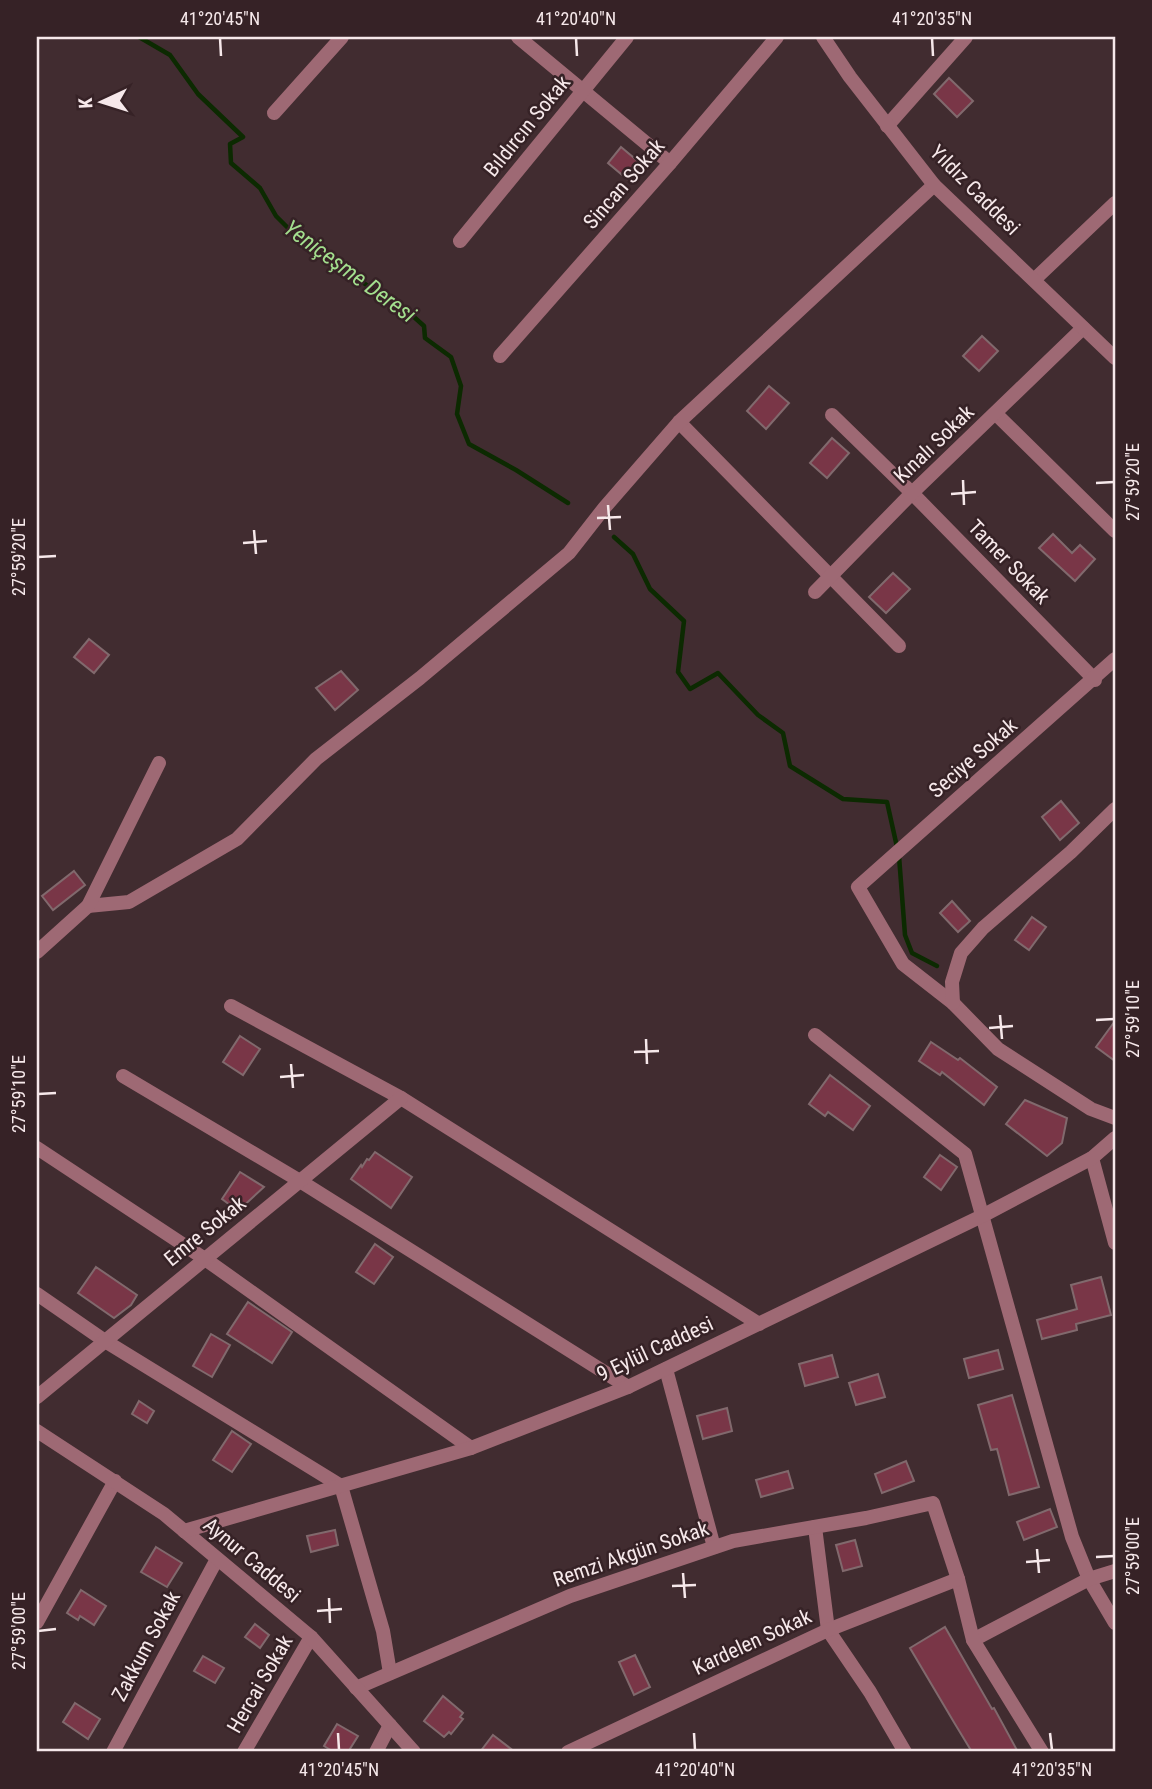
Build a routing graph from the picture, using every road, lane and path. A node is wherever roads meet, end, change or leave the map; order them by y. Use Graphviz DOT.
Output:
graph roads {
  1 [pos="342,37"];
  2 [pos="518,37"];
  3 [pos="627,37"];
  4 [pos="777,37"];
  5 [pos="823,37"];
  6 [pos="966,37"];
  7 [pos="582,92"];
  8 [pos="274,113"];
  9 [pos="887,126"];
  10 [pos="670,163"];
  11 [pos="934,185"];
  12 [pos="1115,204"];
  13 [pos="460,241"];
  14 [pos="1035,279"];
  15 [pos="1083,328"];
  16 [pos="500,356"];
  17 [pos="1115,358"];
  18 [pos="996,414"];
  19 [pos="832,415"];
  20 [pos="679,422"];
  21 [pos="912,492"];
  22 [pos="1115,531"];
  23 [pos="830,576"];
  24 [pos="814,592"];
  25 [pos="899,646"];
  26 [pos="1115,659"];
  27 [pos="1095,680"];
  28 [pos="159,763"];
  29 [pos="1115,809"];
  30 [pos="88,906"];
  31 [pos="37,951"];
  32 [pos="953,1003"];
  33 [pos="231,1006"];
  34 [pos="815,1035"];
  35 [pos="123,1076"];
  36 [pos="401,1098"];
  37 [pos="1115,1118"];
  38 [pos="1115,1138"];
  39 [pos="37,1148"];
  40 [pos="1091,1158"];
  41 [pos="300,1181"];
  42 [pos="984,1215"];
  43 [pos="1115,1243"];
  44 [pos="205,1259"];
  45 [pos="37,1294"];
  46 [pos="759,1324"];
  47 [pos="105,1341"];
  48 [pos="666,1369"];
  49 [pos="628,1387"];
  50 [pos="37,1397"];
  51 [pos="37,1431"];
  52 [pos="471,1448"];
  53 [pos="114,1481"];
  54 [pos="341,1486"];
  55 [pos="815,1527"];
  56 [pos="184,1531"];
  57 [pos="714,1547"];
  58 [pos="217,1559"];
  59 [pos="1115,1571"];
  60 [pos="958,1579"];
  61 [pos="1089,1579"];
  62 [pos="37,1622"];
  63 [pos="1115,1623"];
  64 [pos="828,1630"];
  65 [pos="311,1637"];
  66 [pos="974,1640"];
  67 [pos="390,1673"];
  68 [pos="356,1688"];
  69 [pos="390,1725"];
  70 [pos="113,1752"];
  71 [pos="244,1752"];
  72 [pos="376,1752"];
  73 [pos="414,1752"];
  74 [pos="568,1752"];
  75 [pos="905,1752"];
  76 [pos="1042,1752"];
  1 -- 8 [label="street"];
  2 -- 7 [label="street"];
  3 -- 7 [label="street, Bıldırcın Sokak"];
  4 -- 10 [label="street, Sincan Sokak"];
  5 -- 9 [label="street, Yıldız Caddesi"];
  6 -- 9 [label="street"];
  7 -- 10 [label="street"];
  7 -- 13 [label="street, Bıldırcın Sokak"];
  9 -- 11 [label="street, Yıldız Caddesi"];
  10 -- 16 [label="street, Sincan Sokak"];
  11 -- 14 [label="street, Yıldız Caddesi"];
  11 -- 20 [label="street"];
  12 -- 14 [label="street"];
  14 -- 15 [label="street, Yıldız Caddesi"];
  15 -- 17 [label="street, Yıldız Caddesi"];
  15 -- 18 [label="street, Kınalı Sokak"];
  18 -- 21 [label="street, Kınalı Sokak"];
  18 -- 22 [label="street"];
  19 -- 21 [label="street, Tamer Sokak"];
  20 -- 23 [label="street"];
  20 -- 30 [label="street"];
  21 -- 23 [label="street, Kınalı Sokak"];
  21 -- 27 [label="street, Tamer Sokak"];
  23 -- 24 [label="street, Kınalı Sokak"];
  23 -- 25 [label="street"];
  26 -- 27 [label="street, Seciye Sokak"];
  27 -- 32 [label="street, Seciye Sokak"];
  28 -- 30 [label="street"];
  29 -- 32 [label="street"];
  30 -- 31 [label="street"];
  32 -- 37 [label="street"];
  33 -- 36 [label="street"];
  34 -- 42 [label="street"];
  35 -- 41 [label="street"];
  36 -- 41 [label="street, Emre Sokak"];
  36 -- 46 [label="street"];
  38 -- 40 [label="street, 9 Eylül Caddesi"];
  39 -- 44 [label="street"];
  40 -- 42 [label="street, 9 Eylül Caddesi"];
  40 -- 43 [label="street"];
  41 -- 44 [label="street, Emre Sokak"];
  41 -- 49 [label="street"];
  42 -- 46 [label="street, 9 Eylül Caddesi"];
  42 -- 61 [label="street"];
  44 -- 47 [label="street, Emre Sokak"];
  44 -- 52 [label="street"];
  45 -- 47 [label="street"];
  46 -- 48 [label="street, 9 Eylül Caddesi"];
  47 -- 50 [label="street, Emre Sokak"];
  47 -- 54 [label="street"];
  48 -- 49 [label="street, 9 Eylül Caddesi"];
  48 -- 57 [label="street"];
  49 -- 52 [label="street, 9 Eylül Caddesi"];
  51 -- 53 [label="street, Aynur Caddesi"];
  52 -- 54 [label="street, 9 Eylül Caddesi"];
  53 -- 56 [label="street, Aynur Caddesi"];
  53 -- 62 [label="street"];
  54 -- 56 [label="street, 9 Eylül Caddesi"];
  54 -- 67 [label="street"];
  55 -- 57 [label="street, Remzi Akgün Sokak"];
  55 -- 60 [label="street, Remzi Akgün Sokak"];
  55 -- 64 [label="street"];
  56 -- 58 [label="street, Aynur Caddesi"];
  57 -- 67 [label="street, Remzi Akgün Sokak"];
  58 -- 65 [label="street, Aynur Caddesi"];
  58 -- 70 [label="street, Zakkum Sokak"];
  59 -- 61 [label="street"];
  60 -- 64 [label="street, Kardelen Sokak"];
  60 -- 66 [label="street"];
  61 -- 63 [label="street"];
  61 -- 66 [label="street"];
  64 -- 74 [label="street, Kardelen Sokak"];
  64 -- 75 [label="street"];
  65 -- 68 [label="street, Aynur Caddesi"];
  65 -- 71 [label="street, Hercai Sokak"];
  66 -- 76 [label="street"];
  67 -- 68 [label="street, Remzi Akgün Sokak"];
  68 -- 69 [label="street, Aynur Caddesi"];
  69 -- 72 [label="street"];
  69 -- 73 [label="street, Aynur Caddesi"];
}
